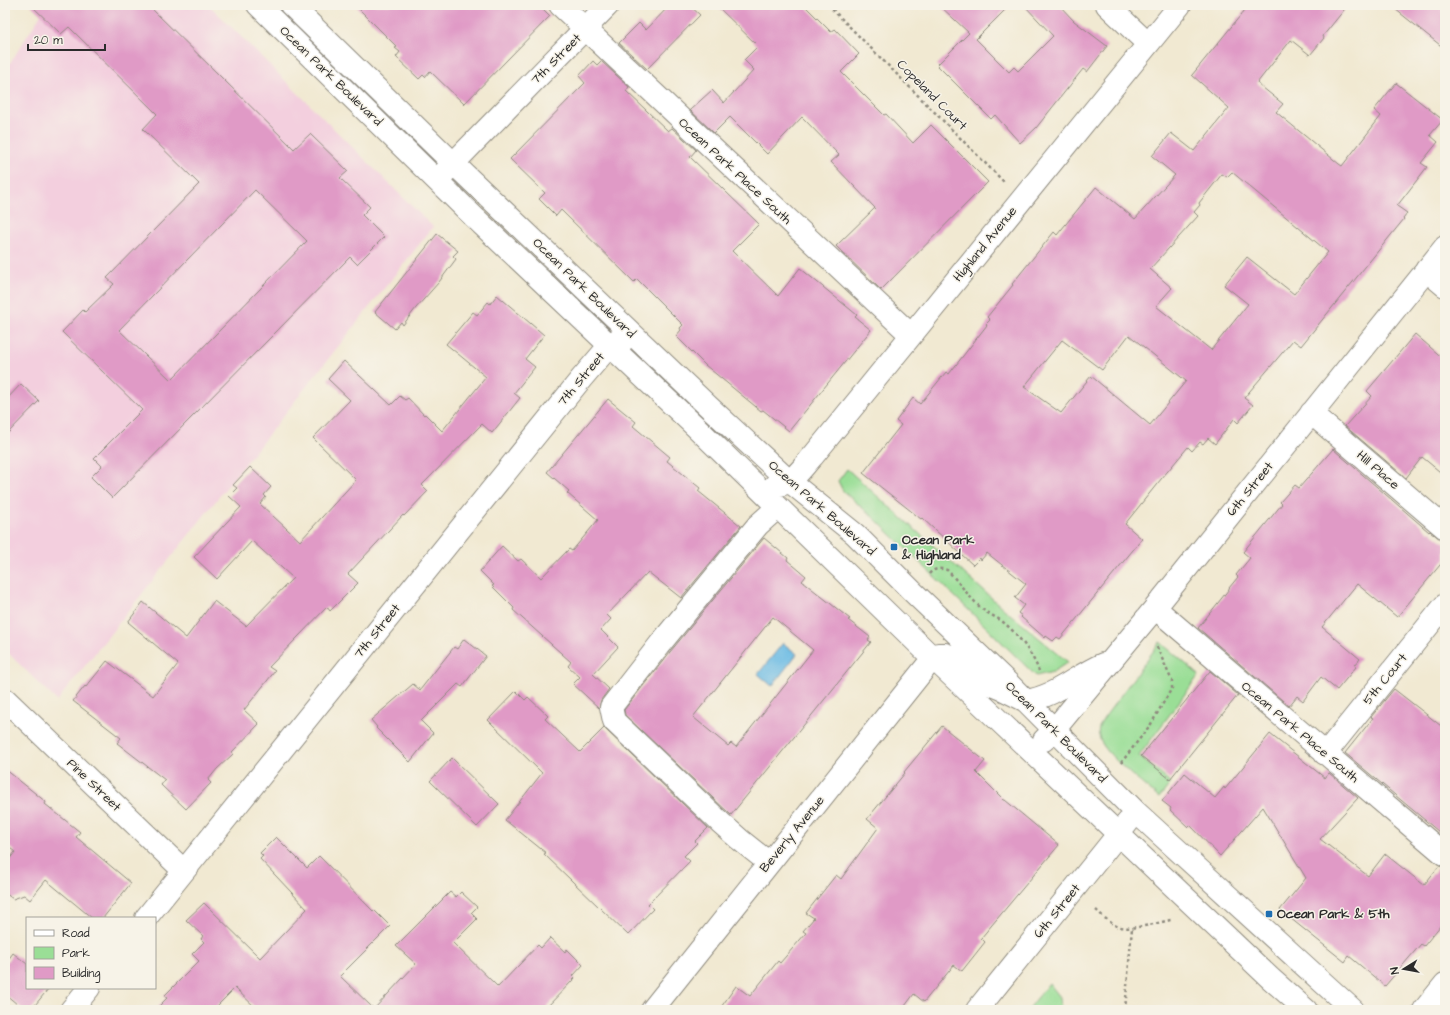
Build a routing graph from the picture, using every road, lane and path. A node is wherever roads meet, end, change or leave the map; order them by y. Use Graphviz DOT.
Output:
graph roads {
  1 [pos="258,5"];
  2 [pos="291,5"];
  3 [pos="560,5"];
  4 [pos="608,5"];
  5 [pos="828,5"];
  6 [pos="1107,5"];
  7 [pos="1180,5"];
  8 [pos="585,30"];
  9 [pos="1148,44"];
  10 [pos="454,164"];
  11 [pos="437,181"];
  12 [pos="1021,199"];
  13 [pos="1445,247"];
  14 [pos="1426,270"];
  15 [pos="1445,286"];
  16 [pos="911,335"];
  17 [pos="610,345"];
  18 [pos="709,407"];
  19 [pos="1311,413"];
  20 [pos="697,428"];
  21 [pos="790,481"];
  22 [pos="778,508"];
  23 [pos="1445,528"];
  24 [pos="929,574"];
  25 [pos="1445,605"];
  26 [pos="1155,608"];
  27 [pos="1155,643"];
  28 [pos="933,658"];
  29 [pos="1112,660"];
  30 [pos="1041,677"];
  31 [pos="5,699"];
  32 [pos="1026,701"];
  33 [pos="983,705"];
  34 [pos="1054,730"];
  35 [pos="1325,754"];
  36 [pos="1119,766"];
  37 [pos="1136,812"];
  38 [pos="1119,834"];
  39 [pos="1445,855"];
  40 [pos="769,863"];
  41 [pos="184,871"];
  42 [pos="1096,910"];
  43 [pos="147,917"];
  44 [pos="1171,920"];
  45 [pos="1132,928"];
  46 [pos="1445,984"];
  47 [pos="88,989"];
  48 [pos="71,1010"];
  49 [pos="652,1010"];
  50 [pos="977,1010"];
  51 [pos="1125,1010"];
  52 [pos="1306,1010"];
  53 [pos="1353,1010"];
  54 [pos="1424,1010"];
  1 -- 11 [label="street, Ocean Park Boulevard"];
  2 -- 10 [label="street, Ocean Park Boulevard"];
  3 -- 8 [label="street, Ocean Park Place South"];
  4 -- 8 [label="street, 7th Street"];
  5 -- 12 [label="path, Copeland Court"];
  6 -- 9 [label="street"];
  7 -- 9 [label="street, Highland Avenue"];
  8 -- 10 [label="street, 7th Street"];
  8 -- 16 [label="street, Ocean Park Place South"];
  9 -- 12 [label="street, Highland Avenue"];
  10 -- 11 [label="street, 7th Street"];
  10 -- 18 [label="street, Ocean Park Boulevard"];
  11 -- 17 [label="street, Ocean Park Boulevard"];
  12 -- 16 [label="street, Highland Avenue"];
  13 -- 14 [label="street, 6th Street"];
  14 -- 15 [label="street"];
  14 -- 19 [label="street, 6th Street"];
  16 -- 21 [label="street, Highland Avenue"];
  17 -- 18 [label="street"];
  17 -- 20 [label="street, Ocean Park Boulevard"];
  17 -- 41 [label="street, 7th Street"];
  18 -- 21 [label="street, Ocean Park Boulevard"];
  19 -- 23 [label="street, Hill Place"];
  19 -- 26 [label="street, 6th Street"];
  20 -- 21 [label="street"];
  20 -- 22 [label="street, Ocean Park Boulevard"];
  21 -- 32 [label="street, Ocean Park Boulevard"];
  22 -- 28 [label="street, Ocean Park Boulevard"];
  22 -- 40 [label="street"];
  24 -- 30 [label="path"];
  25 -- 35 [label="street, 5th Court"];
  26 -- 29 [label="street, 6th Street"];
  26 -- 35 [label="street, Ocean Park Place South"];
  27 -- 36 [label="path"];
  28 -- 32 [label="street"];
  28 -- 33 [label="street, Ocean Park Boulevard"];
  28 -- 40 [label="street, Beverly Avenue"];
  29 -- 32 [label="street"];
  29 -- 34 [label="street, 6th Street"];
  31 -- 41 [label="street, Pine Street"];
  32 -- 34 [label="street, Ocean Park Boulevard"];
  33 -- 34 [label="street, 6th Street"];
  33 -- 38 [label="street, Ocean Park Boulevard"];
  34 -- 37 [label="street, Ocean Park Boulevard"];
  35 -- 39 [label="street, Ocean Park Place South"];
  37 -- 38 [label="street, 6th Street"];
  37 -- 53 [label="street, Ocean Park Boulevard"];
  38 -- 50 [label="street, 6th Street"];
  38 -- 52 [label="street, Ocean Park Boulevard"];
  40 -- 49 [label="street, Beverly Avenue"];
  41 -- 43 [label="street, 7th Street"];
  42 -- 45 [label="path"];
  44 -- 45 [label="path"];
  45 -- 51 [label="path"];
  46 -- 54 [label="street"];
  47 -- 48 [label="street"];
}
